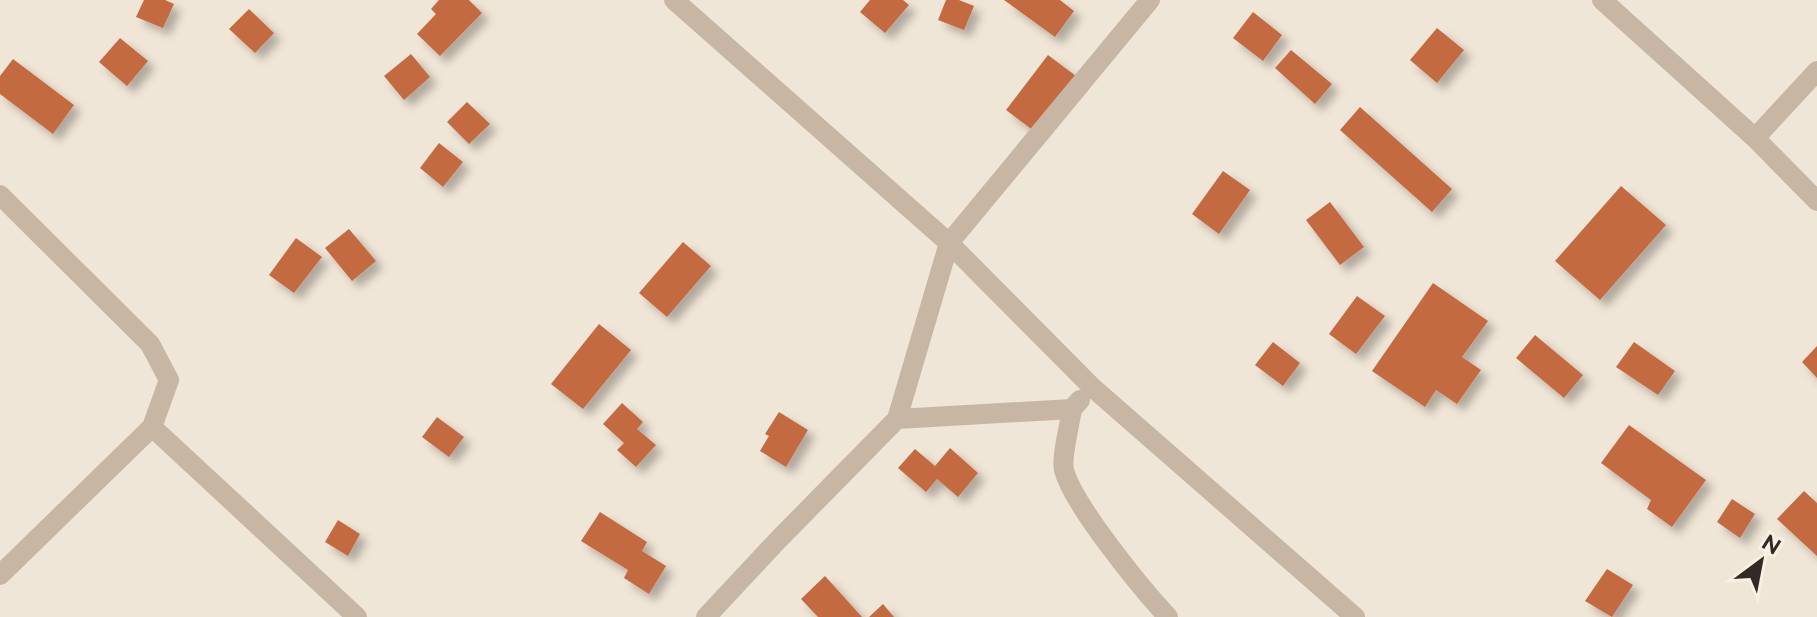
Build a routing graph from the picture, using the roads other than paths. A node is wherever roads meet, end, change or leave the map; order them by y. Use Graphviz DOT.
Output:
graph roads {
  1 [pos="674,0"];
  2 [pos="1150,0"];
  3 [pos="1602,0"];
  4 [pos="1817,71"];
  5 [pos="1755,138"];
  6 [pos="0,195"];
  7 [pos="1817,201"];
  8 [pos="949,243"];
  9 [pos="1092,387"];
  10 [pos="1072,409"];
  11 [pos="897,419"];
  12 [pos="152,427"];
  13 [pos="0,575"];
  14 [pos="357,617"];
  15 [pos="706,617"];
  16 [pos="1168,617"];
  17 [pos="1355,617"];
  1 -- 8 [label="street"];
  2 -- 8 [label="street"];
  3 -- 5 [label="street"];
  4 -- 5 [label="street"];
  5 -- 7 [label="street"];
  6 -- 12 [label="street"];
  8 -- 9 [label="street"];
  8 -- 11 [label="street"];
  9 -- 10 [label="street"];
  9 -- 17 [label="street"];
  10 -- 11 [label="street"];
  10 -- 16 [label="street"];
  11 -- 15 [label="street"];
  12 -- 13 [label="street"];
  12 -- 14 [label="street"];
}
